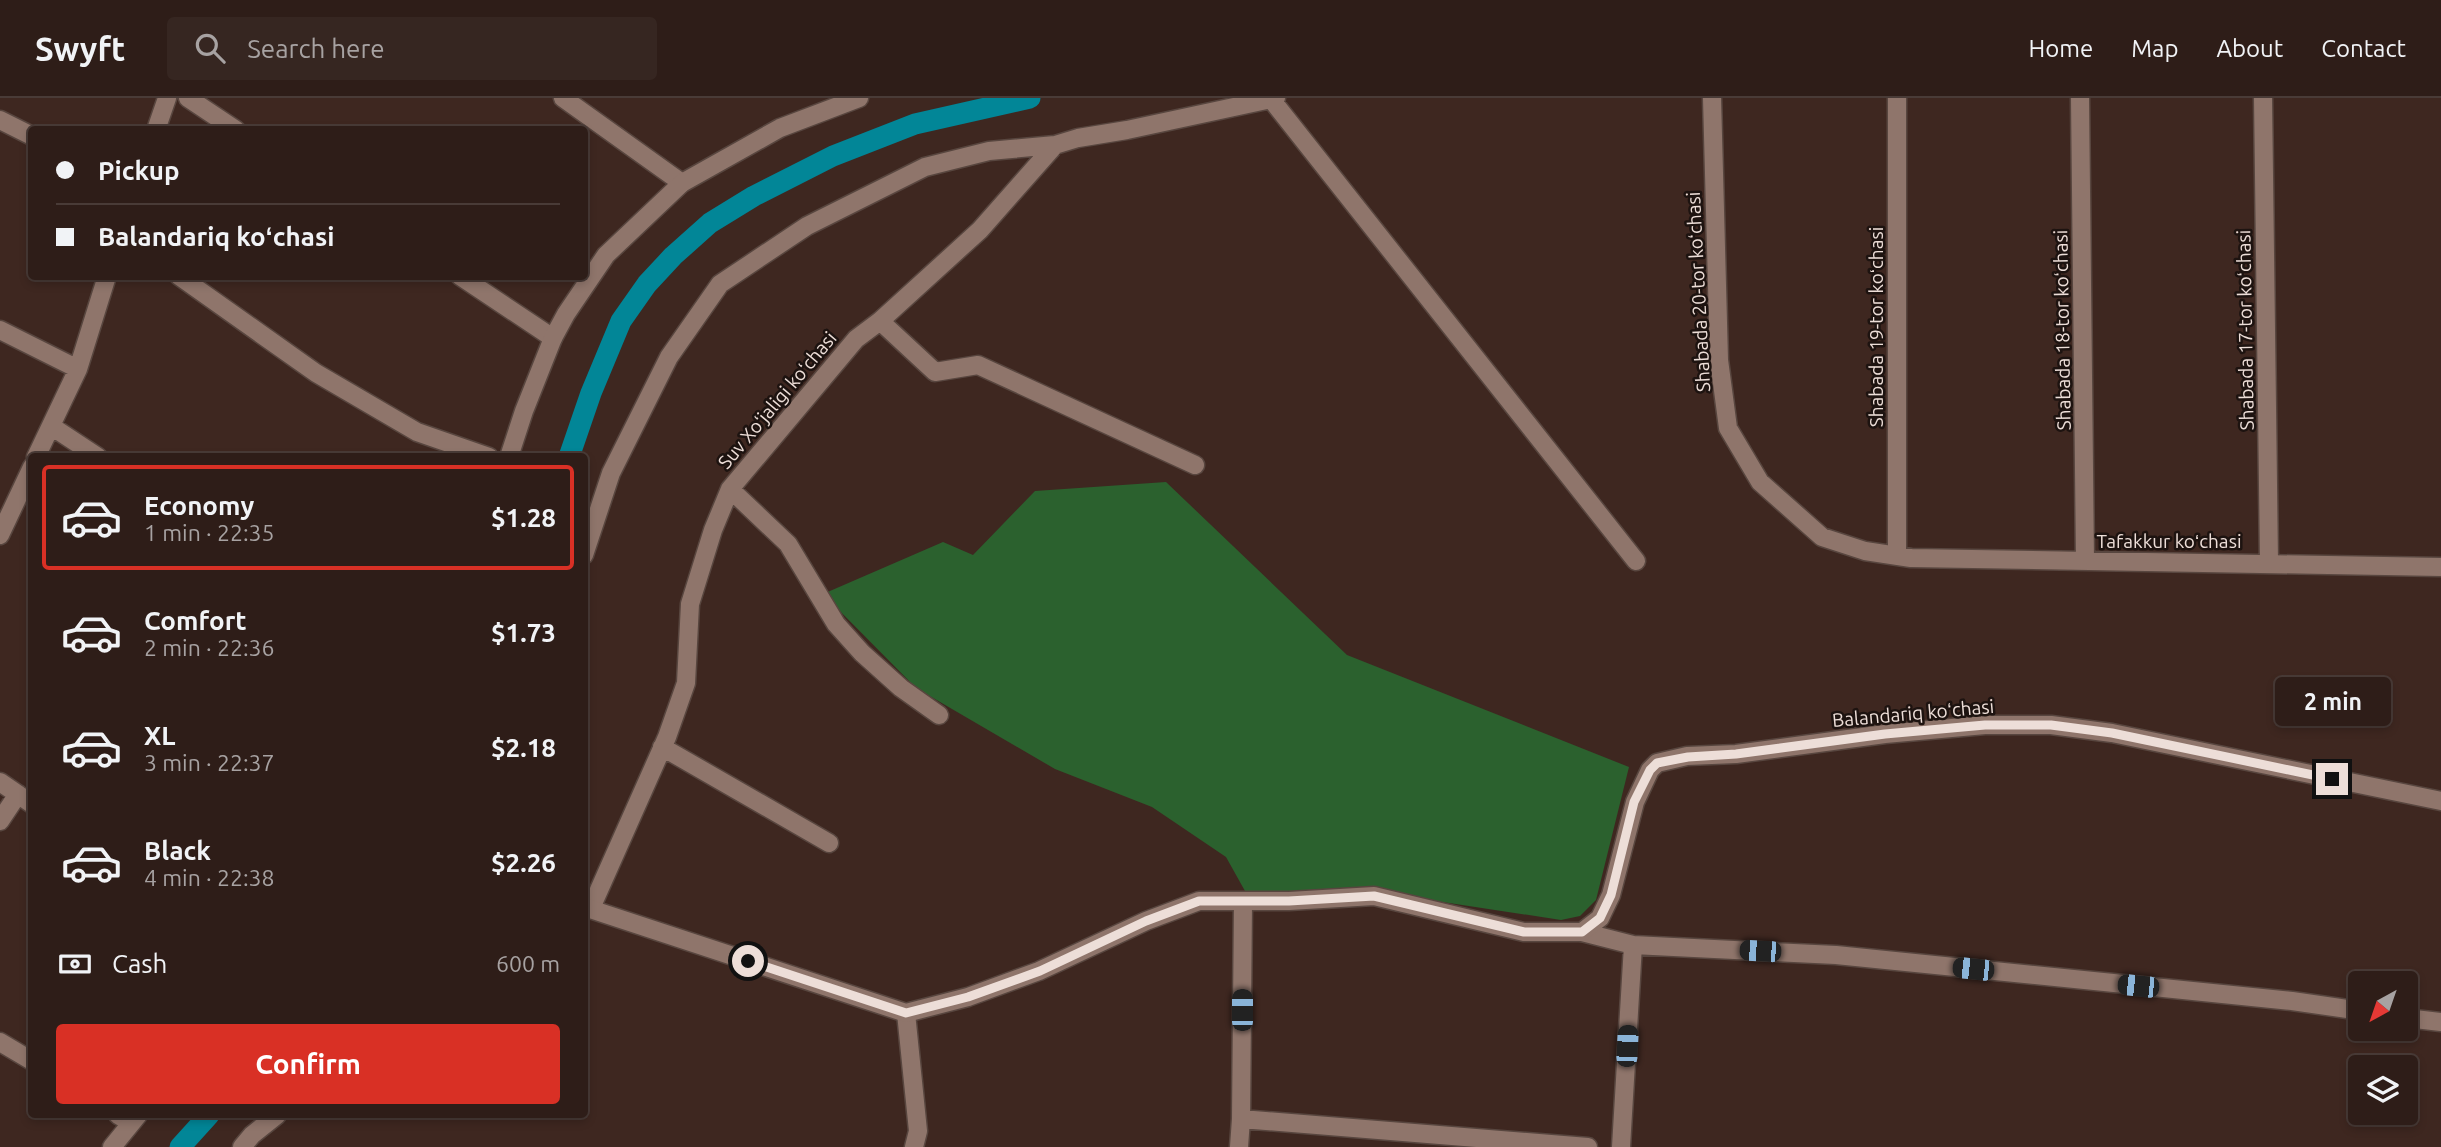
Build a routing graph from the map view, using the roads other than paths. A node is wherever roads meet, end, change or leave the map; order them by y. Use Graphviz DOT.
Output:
graph roads {
  1 [pos="167,98"];
  2 [pos="188,98"];
  3 [pos="563,98"];
  4 [pos="859,98"];
  5 [pos="1712,98"];
  6 [pos="1898,98"];
  7 [pos="2080,98"];
  8 [pos="2263,98"];
  9 [pos="1274,99"];
  10 [pos="0,120"];
  11 [pos="157,126"];
  12 [pos="230,126"];
  13 [pos="28,134"];
  14 [pos="1055,145"];
  15 [pos="682,183"];
  16 [pos="106,280"];
  17 [pos="185,280"];
  18 [pos="466,280"];
  19 [pos="880,321"];
  20 [pos="0,330"];
  21 [pos="553,338"];
  22 [pos="78,369"];
  23 [pos="51,426"];
  24 [pos="38,453"];
  25 [pos="92,453"];
  26 [pos="478,453"];
  27 [pos="510,453"];
  28 [pos="1195,465"];
  29 [pos="28,476"];
  30 [pos="730,489"];
  31 [pos="0,535"];
  32 [pos="588,543"];
  33 [pos="1897,556"];
  34 [pos="1636,561"];
  35 [pos="2085,561"];
  36 [pos="2269,562"];
  37 [pos="2441,567"];
  38 [pos="939,715"];
  39 [pos="662,747"];
  40 [pos="0,782"];
  41 [pos="25,799"];
  42 [pos="2441,800"];
  43 [pos="0,821"];
  44 [pos="829,843"];
  45 [pos="1242,902"];
  46 [pos="588,907"];
  47 [pos="1582,932"];
  48 [pos="1633,945"];
  49 [pos="2348,1009"];
  50 [pos="906,1013"];
  51 [pos="2418,1019"];
  52 [pos="2441,1022"];
  53 [pos="0,1042"];
  54 [pos="28,1059"];
  55 [pos="128,1118"];
  56 [pos="273,1118"];
  57 [pos="1241,1119"];
  58 [pos="112,1147"];
  59 [pos="242,1147"];
  60 [pos="914,1147"];
  61 [pos="1238,1147"];
  62 [pos="1588,1147"];
  63 [pos="1621,1147"];
  1 -- 11 [label="street"];
  2 -- 12 [label="street"];
  3 -- 15 [label="street"];
  4 -- 15 [label="street"];
  5 -- 33 [label="street, Shabada 20-tor koʻchasi"];
  6 -- 33 [label="street, Shabada 19-tor koʻchasi"];
  7 -- 35 [label="street, Shabada 18-tor koʻchasi"];
  8 -- 36 [label="street, Shabada 17-tor koʻchasi"];
  9 -- 14 [label="street"];
  9 -- 34 [label="street"];
  10 -- 13 [label="street"];
  14 -- 19 [label="street, Suv Xoʻjaligi koʻchasi"];
  14 -- 32 [label="street"];
  15 -- 21 [label="street"];
  16 -- 22 [label="street"];
  17 -- 26 [label="street"];
  18 -- 21 [label="street"];
  19 -- 28 [label="street"];
  19 -- 30 [label="street, Suv Xoʻjaligi koʻchasi"];
  20 -- 22 [label="street"];
  21 -- 27 [label="street"];
  22 -- 23 [label="street"];
  23 -- 24 [label="street"];
  23 -- 25 [label="street"];
  29 -- 31 [label="street"];
  30 -- 38 [label="street"];
  30 -- 39 [label="street, Suv Xoʻjaligi koʻchasi"];
  33 -- 35 [label="street, Tafakkur koʻchasi"];
  35 -- 36 [label="street, Tafakkur koʻchasi"];
  36 -- 37 [label="street, Tafakkur koʻchasi"];
  39 -- 44 [label="street"];
  39 -- 46 [label="street, Suv Xoʻjaligi koʻchasi"];
  40 -- 41 [label="street"];
  41 -- 43 [label="street"];
  42 -- 47 [label="street, Balandariq koʻchasi"];
  45 -- 47 [label="street"];
  45 -- 50 [label="street"];
  45 -- 57 [label="street"];
  46 -- 50 [label="street"];
  47 -- 48 [label="street"];
  48 -- 49 [label="street"];
  48 -- 63 [label="street"];
  50 -- 60 [label="street"];
  51 -- 52 [label="street"];
  53 -- 54 [label="street"];
  55 -- 58 [label="street"];
  56 -- 59 [label="street"];
  57 -- 61 [label="street"];
  57 -- 62 [label="street"];
}
